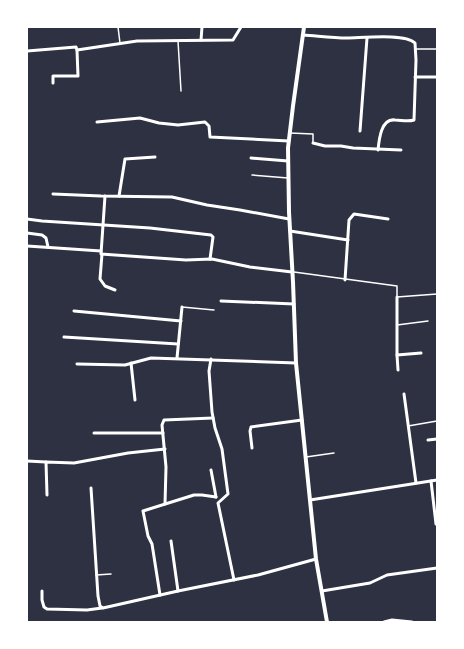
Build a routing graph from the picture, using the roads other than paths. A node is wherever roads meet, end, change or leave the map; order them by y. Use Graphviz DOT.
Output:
graph roads {
  1 [pos="118,27"];
  2 [pos="202,27"];
  3 [pos="241,27"];
  4 [pos="304,27"];
  5 [pos="303,35"];
  6 [pos="367,38"];
  7 [pos="201,40"];
  8 [pos="178,41"];
  9 [pos="120,43"];
  10 [pos="416,49"];
  11 [pos="437,49"];
  12 [pos="77,50"];
  13 [pos="27,51"];
  14 [pos="415,77"];
  15 [pos="437,77"];
  16 [pos="53,83"];
  17 [pos="181,91"];
  18 [pos="97,122"];
  19 [pos="360,131"];
  20 [pos="290,133"];
  21 [pos="289,141"];
  22 [pos="313,143"];
  23 [pos="378,150"];
  24 [pos="401,150"];
  25 [pos="155,157"];
  26 [pos="251,158"];
  27 [pos="288,161"];
  28 [pos="252,175"];
  29 [pos="288,178"];
  30 [pos="53,194"];
  31 [pos="105,196"];
  32 [pos="119,196"];
  33 [pos="27,219"];
  34 [pos="289,219"];
  35 [pos="388,219"];
  36 [pos="103,224"];
  37 [pos="290,231"];
  38 [pos="27,233"];
  39 [pos="348,240"];
  40 [pos="27,246"];
  41 [pos="48,247"];
  42 [pos="102,252"];
  43 [pos="210,259"];
  44 [pos="292,272"];
  45 [pos="345,280"];
  46 [pos="115,290"];
  47 [pos="437,294"];
  48 [pos="396,297"];
  49 [pos="221,301"];
  50 [pos="294,304"];
  51 [pos="182,307"];
  52 [pos="214,310"];
  53 [pos="74,311"];
  54 [pos="181,321"];
  55 [pos="428,321"];
  56 [pos="397,324"];
  57 [pos="64,337"];
  58 [pos="178,344"];
  59 [pos="421,353"];
  60 [pos="397,355"];
  61 [pos="177,358"];
  62 [pos="211,359"];
  63 [pos="131,363"];
  64 [pos="296,363"];
  65 [pos="77,364"];
  66 [pos="398,370"];
  67 [pos="404,394"];
  68 [pos="135,400"];
  69 [pos="213,418"];
  70 [pos="302,420"];
  71 [pos="437,421"];
  72 [pos="408,426"];
  73 [pos="94,433"];
  74 [pos="163,433"];
  75 [pos="437,439"];
  76 [pos="428,440"];
  77 [pos="252,448"];
  78 [pos="164,449"];
  79 [pos="334,453"];
  80 [pos="306,457"];
  81 [pos="27,461"];
  82 [pos="46,462"];
  83 [pos="212,470"];
  84 [pos="431,480"];
  85 [pos="437,480"];
  86 [pos="416,483"];
  87 [pos="91,488"];
  88 [pos="47,495"];
  89 [pos="216,497"];
  90 [pos="310,500"];
  91 [pos="165,504"];
  92 [pos="218,504"];
  93 [pos="436,524"];
  94 [pos="171,541"];
  95 [pos="316,558"];
  96 [pos="437,568"];
  97 [pos="111,574"];
  98 [pos="96,575"];
  99 [pos="234,580"];
  100 [pos="322,590"];
  101 [pos="42,591"];
  102 [pos="178,591"];
  103 [pos="160,595"];
  104 [pos="102,608"];
  105 [pos="327,622"];
  106 [pos="384,622"];
  107 [pos="412,622"];
  1 -- 9 [label="lane"];
  2 -- 7 [label="street"];
  3 -- 7 [label="street"];
  4 -- 5 [label="street"];
  5 -- 6 [label="street"];
  5 -- 20 [label="street"];
  6 -- 10 [label="street"];
  6 -- 19 [label="street"];
  7 -- 8 [label="street"];
  8 -- 9 [label="street"];
  8 -- 17 [label="lane"];
  9 -- 12 [label="street"];
  10 -- 11 [label="lane"];
  10 -- 14 [label="street"];
  12 -- 13 [label="street"];
  12 -- 16 [label="street"];
  14 -- 15 [label="street"];
  14 -- 23 [label="street"];
  18 -- 21 [label="street"];
  20 -- 21 [label="street"];
  20 -- 22 [label="lane"];
  21 -- 27 [label="street"];
  22 -- 23 [label="street"];
  23 -- 24 [label="street"];
  25 -- 32 [label="street"];
  26 -- 27 [label="street"];
  27 -- 29 [label="street"];
  28 -- 29 [label="lane"];
  29 -- 34 [label="street"];
  30 -- 31 [label="street"];
  31 -- 32 [label="street"];
  31 -- 36 [label="street"];
  32 -- 34 [label="street"];
  33 -- 36 [label="street"];
  34 -- 37 [label="street"];
  35 -- 39 [label="street"];
  36 -- 42 [label="street"];
  36 -- 43 [label="street"];
  37 -- 39 [label="street"];
  37 -- 44 [label="street"];
  38 -- 41 [label="street"];
  39 -- 45 [label="street"];
  40 -- 41 [label="street"];
  41 -- 42 [label="street"];
  42 -- 43 [label="street"];
  42 -- 46 [label="street"];
  43 -- 44 [label="street"];
  44 -- 45 [label="lane"];
  44 -- 50 [label="street"];
  45 -- 48 [label="lane"];
  47 -- 48 [label="lane"];
  48 -- 56 [label="street"];
  49 -- 50 [label="street"];
  50 -- 64 [label="street"];
  51 -- 52 [label="lane"];
  51 -- 54 [label="street"];
  53 -- 54 [label="street"];
  54 -- 58 [label="street"];
  55 -- 56 [label="lane"];
  56 -- 60 [label="street"];
  57 -- 58 [label="street"];
  58 -- 61 [label="street"];
  59 -- 60 [label="street"];
  60 -- 66 [label="street"];
  61 -- 62 [label="street"];
  61 -- 63 [label="street"];
  62 -- 64 [label="street"];
  62 -- 69 [label="street"];
  63 -- 65 [label="street"];
  63 -- 68 [label="street"];
  64 -- 70 [label="street"];
  67 -- 72 [label="street"];
  69 -- 74 [label="street"];
  69 -- 92 [label="street"];
  70 -- 77 [label="street"];
  70 -- 80 [label="street"];
  71 -- 72 [label="lane"];
  72 -- 86 [label="street"];
  73 -- 74 [label="street"];
  74 -- 78 [label="street"];
  75 -- 76 [label="street"];
  78 -- 82 [label="street"];
  78 -- 91 [label="street"];
  79 -- 80 [label="lane"];
  80 -- 90 [label="street"];
  81 -- 82 [label="street"];
  82 -- 88 [label="street"];
  83 -- 89 [label="street"];
  84 -- 85 [label="street"];
  84 -- 86 [label="street"];
  84 -- 93 [label="street"];
  86 -- 90 [label="street"];
  87 -- 98 [label="street"];
  89 -- 91 [label="street"];
  89 -- 92 [label="street"];
  90 -- 95 [label="street"];
  91 -- 103 [label="street"];
  92 -- 99 [label="street"];
  94 -- 102 [label="street"];
  95 -- 99 [label="street"];
  95 -- 100 [label="street"];
  96 -- 100 [label="street"];
  97 -- 98 [label="lane"];
  98 -- 104 [label="street"];
  99 -- 102 [label="street"];
  100 -- 105 [label="street"];
  101 -- 104 [label="street"];
  102 -- 103 [label="street"];
  103 -- 104 [label="street"];
  106 -- 107 [label="street"];
}
